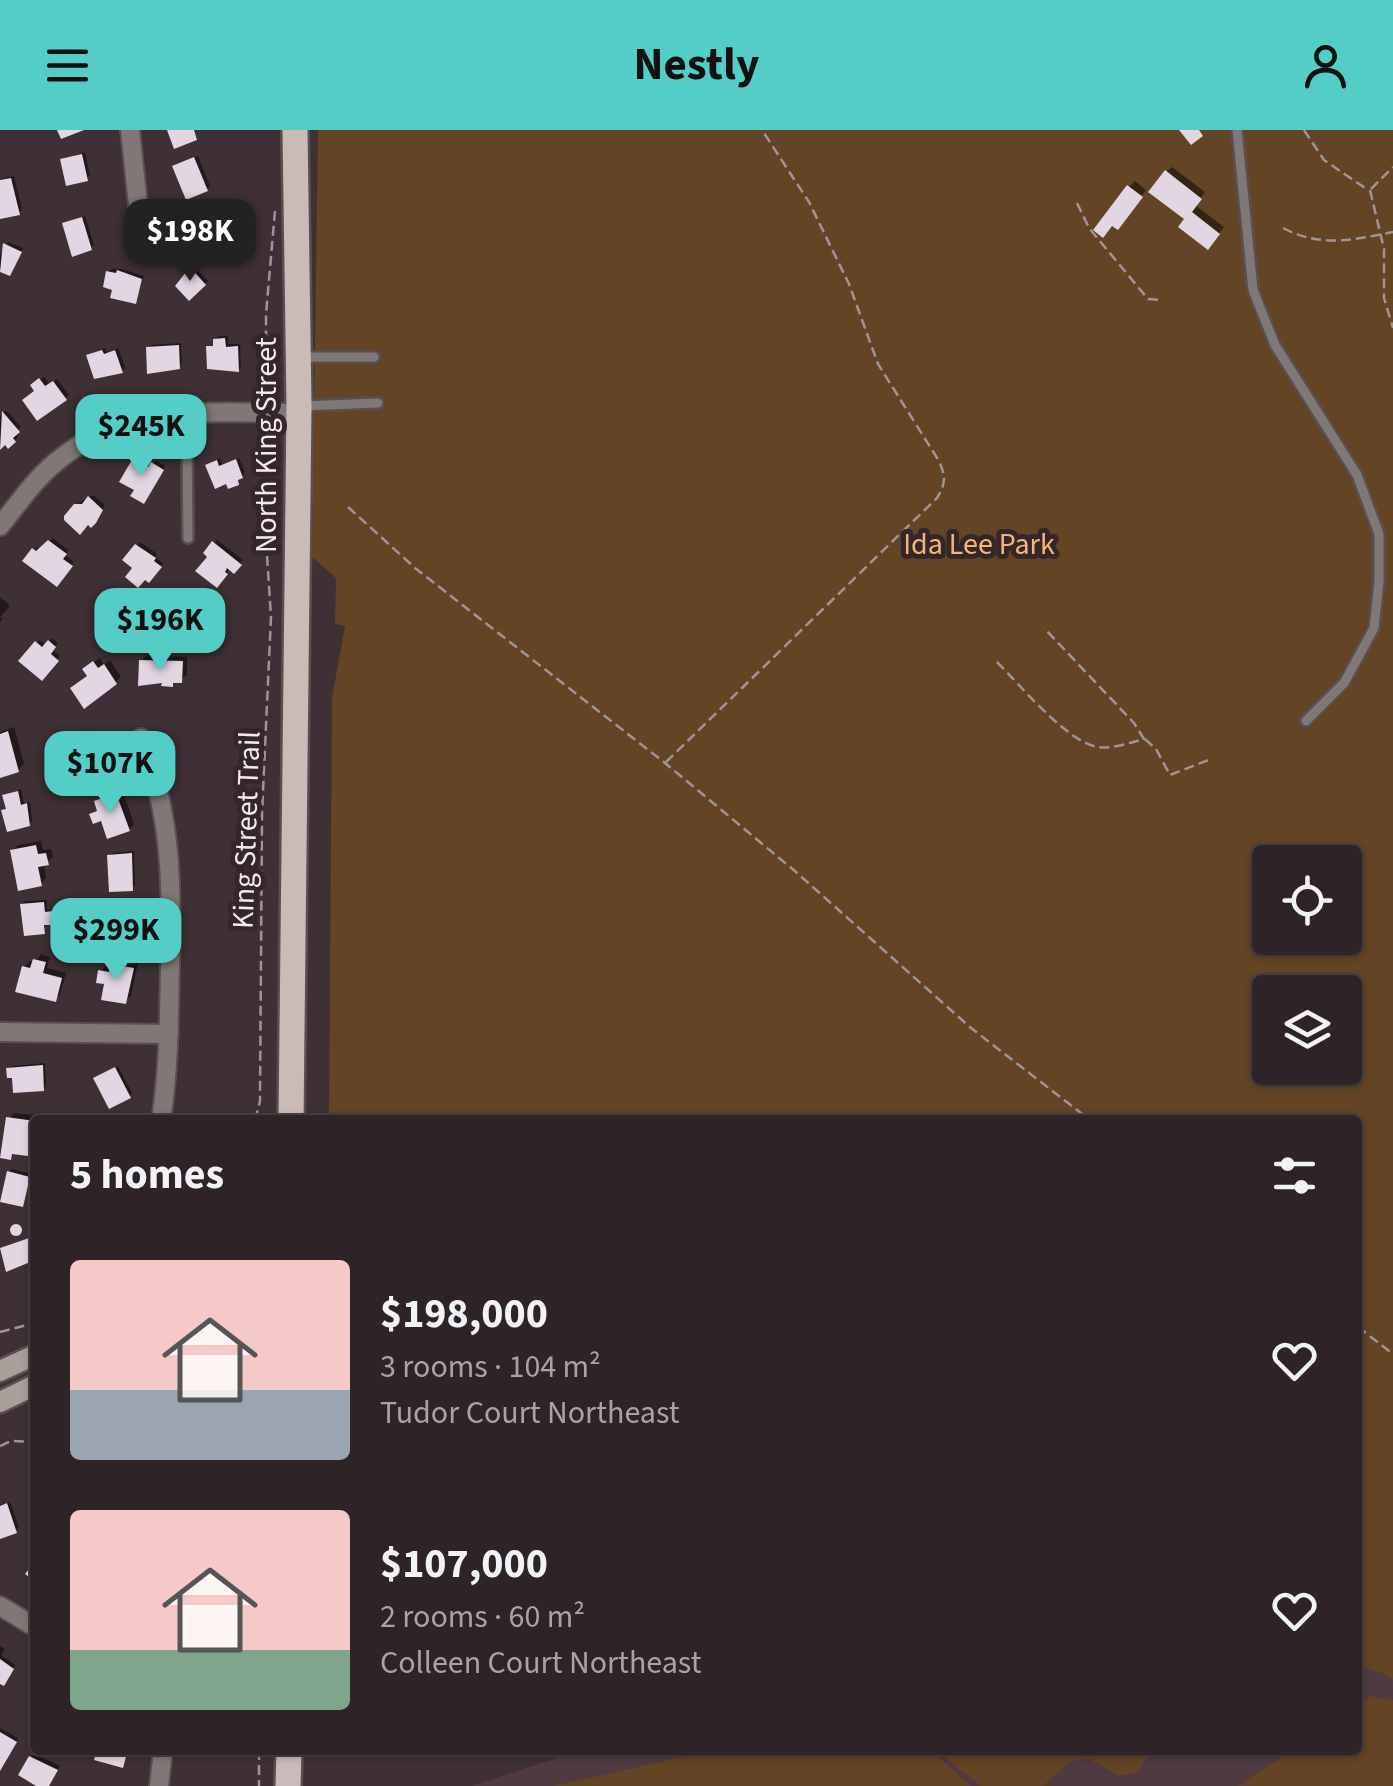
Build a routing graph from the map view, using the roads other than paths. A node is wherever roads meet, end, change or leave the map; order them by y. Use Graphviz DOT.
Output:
graph roads {
  1 [pos="130,130"];
  2 [pos="294,130"];
  3 [pos="1236,130"];
  4 [pos="140,223"];
  5 [pos="299,356"];
  6 [pos="374,357"];
  7 [pos="378,404"];
  8 [pos="293,411"];
  9 [pos="193,412"];
  10 [pos="0,526"];
  11 [pos="188,538"];
  12 [pos="1306,721"];
  13 [pos="141,738"];
  14 [pos="0,1032"];
  15 [pos="168,1034"];
  16 [pos="161,1115"];
  17 [pos="290,1115"];
  18 [pos="30,1357"];
  19 [pos="0,1371"];
  20 [pos="30,1387"];
  21 [pos="0,1402"];
  22 [pos="0,1606"];
  23 [pos="30,1624"];
  24 [pos="162,1755"];
  25 [pos="288,1755"];
  26 [pos="159,1786"];
  27 [pos="288,1786"];
  1 -- 4 [label="street"];
  2 -- 5 [label="main road, North King Street"];
  3 -- 12 [label="lane"];
  5 -- 6 [label="lane"];
  5 -- 8 [label="main road, North King Street"];
  7 -- 8 [label="lane"];
  8 -- 9 [label="street"];
  8 -- 17 [label="main road, North King Street"];
  9 -- 10 [label="street"];
  9 -- 11 [label="lane"];
  13 -- 15 [label="street"];
  14 -- 15 [label="street"];
  15 -- 16 [label="street"];
  18 -- 19 [label="main road"];
  20 -- 21 [label="main road"];
  22 -- 23 [label="street"];
  24 -- 26 [label="street"];
  25 -- 27 [label="main road"];
}
